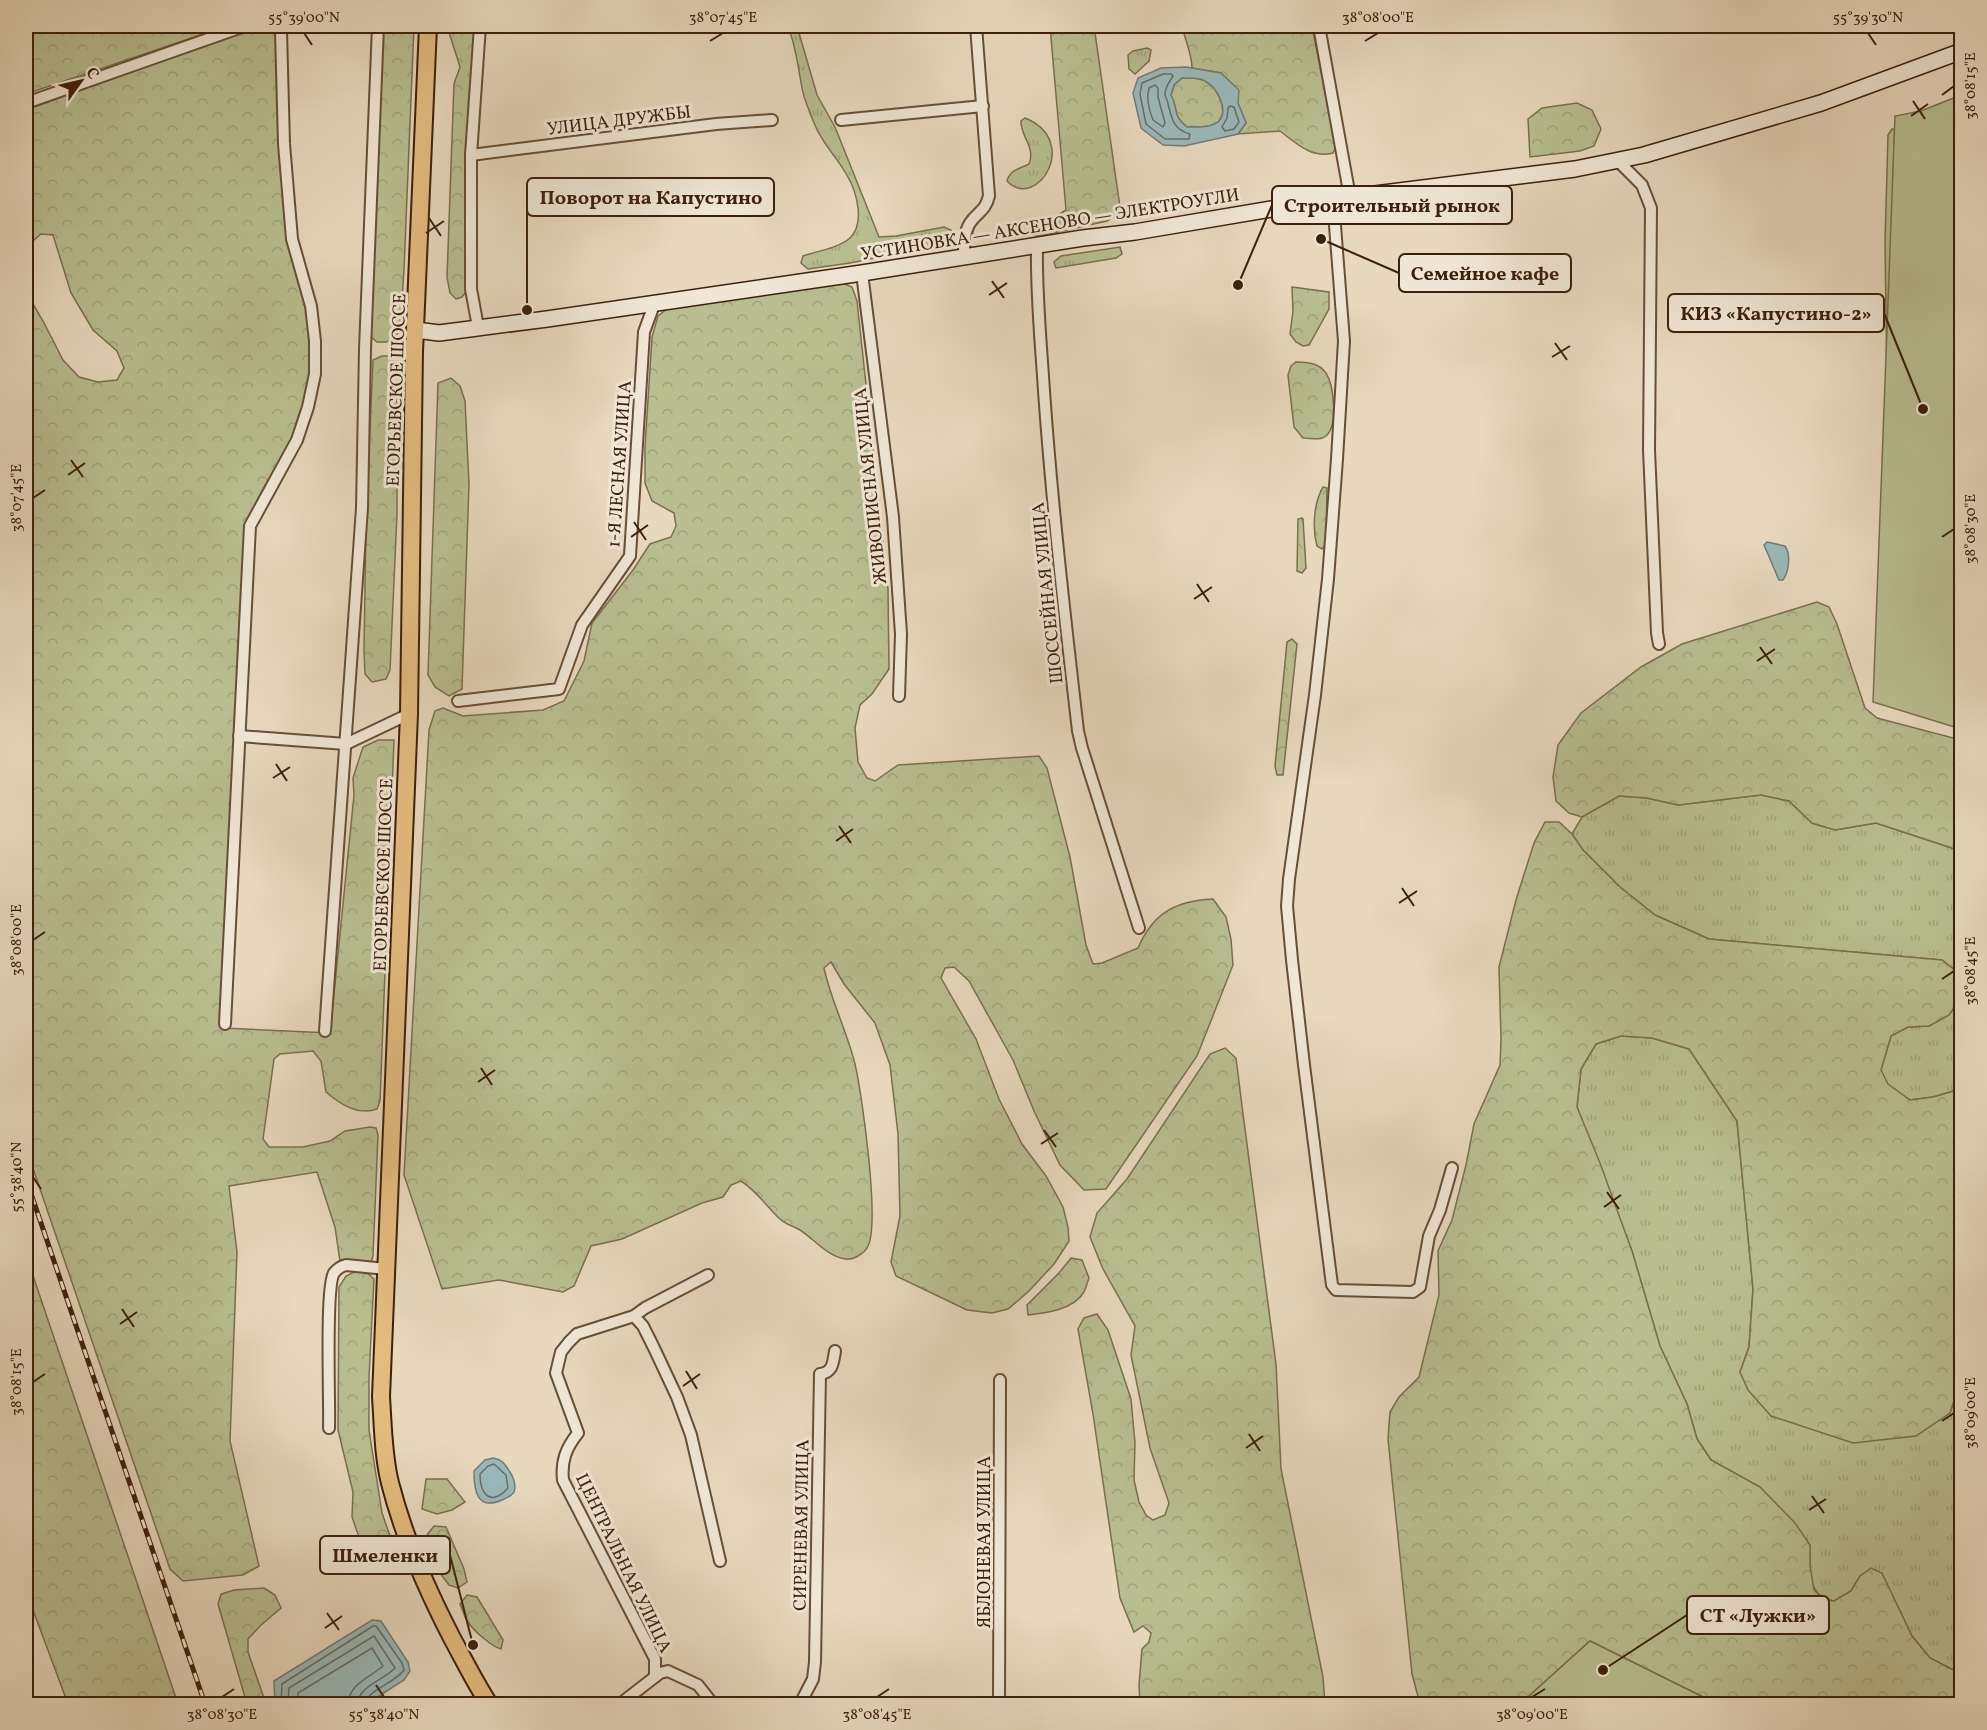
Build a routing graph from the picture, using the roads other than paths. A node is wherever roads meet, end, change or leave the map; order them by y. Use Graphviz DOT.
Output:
graph roads {
  1 [pos="245,26"];
  2 [pos="279,26"];
  3 [pos="378,26"];
  4 [pos="428,26"];
  5 [pos="480,26"];
  6 [pos="976,26"];
  7 [pos="1319,26"];
  8 [pos="1962,51"];
  9 [pos="26,103"];
  10 [pos="983,106"];
  11 [pos="772,120"];
  12 [pos="841,120"];
  13 [pos="471,155"];
  14 [pos="1617,160"];
  15 [pos="1350,197"];
  16 [pos="1333,200"];
  17 [pos="1038,246"];
  18 [pos="964,257"];
  19 [pos="862,273"];
  20 [pos="655,302"];
  21 [pos="478,327"];
  22 [pos="416,330"];
  23 [pos="1659,644"];
  24 [pos="899,696"];
  25 [pos="458,701"];
  26 [pos="409,714"];
  27 [pos="239,735"];
  28 [pos="346,744"];
  29 [pos="1139,928"];
  30 [pos="225,1024"];
  31 [pos="324,1031"];
  32 [pos="1452,1168"];
  33 [pos="386,1269"];
  34 [pos="708,1275"];
  35 [pos="634,1316"];
  36 [pos="835,1351"];
  37 [pos="1000,1380"];
  38 [pos="329,1428"];
  39 [pos="412,1553"];
  40 [pos="720,1561"];
  41 [pos="367,1565"];
  42 [pos="655,1677"];
  43 [pos="489,1704"];
  44 [pos="621,1704"];
  45 [pos="713,1704"];
  46 [pos="800,1704"];
  47 [pos="999,1704"];
  1 -- 9 [label="street"];
  2 -- 27 [label="street"];
  3 -- 28 [label="street"];
  4 -- 22 [label="main road, ЕГОРЬЕВСКОЕ ШОССЕ"];
  5 -- 13 [label="street"];
  6 -- 10 [label="street"];
  7 -- 15 [label="street"];
  8 -- 14 [label="main road, УСТИНОВКА — АКСЕНОВО — ЭЛЕКТРОУГЛИ"];
  10 -- 12 [label="street"];
  10 -- 18 [label="street"];
  11 -- 13 [label="street, УЛИЦА ДРУЖБЫ"];
  13 -- 21 [label="street"];
  14 -- 15 [label="main road, УСТИНОВКА — АКСЕНОВО — ЭЛЕКТРОУГЛИ"];
  14 -- 23 [label="street"];
  15 -- 16 [label="main road, УСТИНОВКА — АКСЕНОВО — ЭЛЕКТРОУГЛИ"];
  16 -- 17 [label="main road, УСТИНОВКА — АКСЕНОВО — ЭЛЕКТРОУГЛИ"];
  16 -- 32 [label="street"];
  17 -- 18 [label="main road, УСТИНОВКА — АКСЕНОВО — ЭЛЕКТРОУГЛИ"];
  17 -- 29 [label="street, ШОССЕЙНАЯ УЛИЦА"];
  18 -- 19 [label="main road, УСТИНОВКА — АКСЕНОВО — ЭЛЕКТРОУГЛИ"];
  19 -- 20 [label="main road, УСТИНОВКА — АКСЕНОВО — ЭЛЕКТРОУГЛИ"];
  19 -- 24 [label="street, ЖИВОПИСНАЯ УЛИЦА"];
  20 -- 21 [label="main road, УСТИНОВКА — АКСЕНОВО — ЭЛЕКТРОУГЛИ"];
  20 -- 25 [label="street, 1-Я ЛЕСНАЯ УЛИЦА"];
  21 -- 22 [label="main road, УСТИНОВКА — АКСЕНОВО — ЭЛЕКТРОУГЛИ"];
  22 -- 26 [label="main road, ЕГОРЬЕВСКОЕ ШОССЕ"];
  26 -- 28 [label="street"];
  26 -- 33 [label="main road, ЕГОРЬЕВСКОЕ ШОССЕ"];
  27 -- 28 [label="street"];
  27 -- 30 [label="street"];
  28 -- 31 [label="street"];
  33 -- 38 [label="street"];
  33 -- 39 [label="main road, ЕГОРЬЕВСКОЕ ШОССЕ"];
  34 -- 35 [label="street, ЦЕНТРАЛЬНАЯ УЛИЦА"];
  35 -- 40 [label="street"];
  35 -- 42 [label="street, ЦЕНТРАЛЬНАЯ УЛИЦА"];
  36 -- 46 [label="street, СИРЕНЕВАЯ УЛИЦА"];
  37 -- 47 [label="street, ЯБЛОНЕВАЯ УЛИЦА"];
  39 -- 41 [label="street"];
  39 -- 43 [label="main road, ЕГОРЬЕВСКОЕ ШОССЕ"];
  42 -- 44 [label="street"];
  42 -- 45 [label="street"];
}
